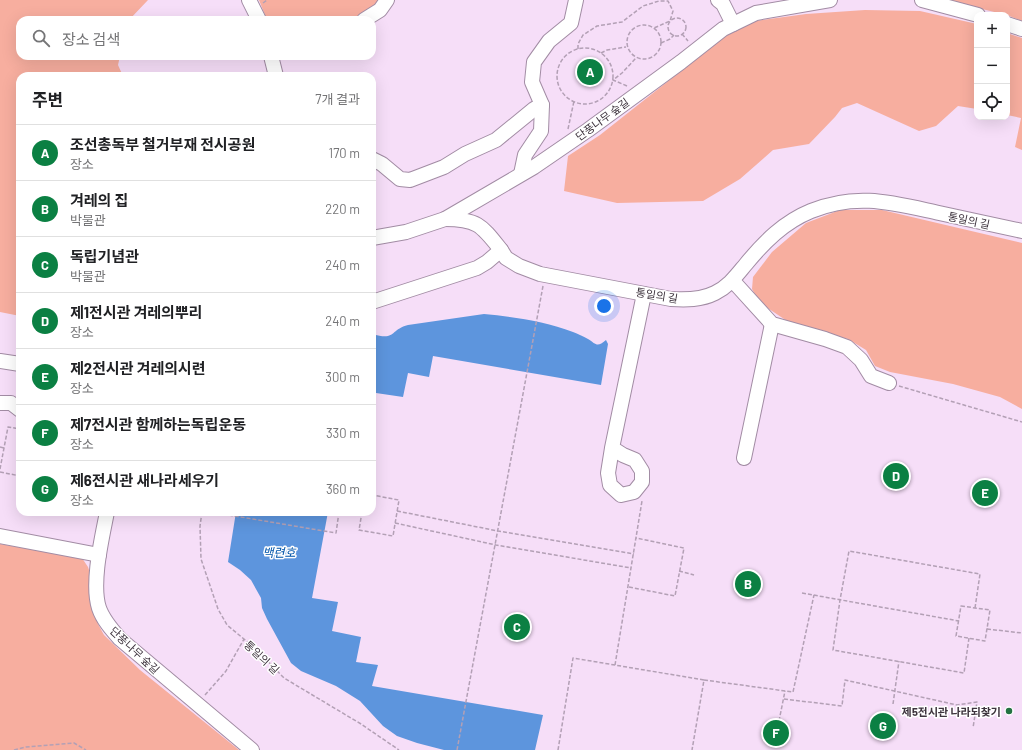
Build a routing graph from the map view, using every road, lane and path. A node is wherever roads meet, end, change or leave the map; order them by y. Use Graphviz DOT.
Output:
graph roads {
  1 [pos="249,0"];
  2 [pos="387,0"];
  3 [pos="576,0"];
  4 [pos="718,0"];
  5 [pos="830,0"];
  6 [pos="922,0"];
  7 [pos="974,14"];
  8 [pos="256,16"];
  9 [pos="370,16"];
  10 [pos="670,20"];
  11 [pos="733,24"];
  12 [pos="1010,25"];
  13 [pos="654,28"];
  14 [pos="1022,29"];
  15 [pos="674,35"];
  16 [pos="661,43"];
  17 [pos="626,47"];
  18 [pos="578,50"];
  19 [pos="600,53"];
  20 [pos="636,58"];
  21 [pos="613,80"];
  22 [pos="641,91"];
  23 [pos="574,101"];
  24 [pos="542,105"];
  25 [pos="564,146"];
  26 [pos="376,161"];
  27 [pos="521,174"];
  28 [pos="445,219"];
  29 [pos="1022,231"];
  30 [pos="376,237"];
  31 [pos="500,250"];
  32 [pos="545,275"];
  33 [pos="733,281"];
  34 [pos="644,294"];
  35 [pos="376,301"];
  36 [pos="772,324"];
  37 [pos="0,361"];
  38 [pos="16,363"];
  39 [pos="888,383"];
  40 [pos="1022,422"];
  41 [pos="16,428"];
  42 [pos="0,447"];
  43 [pos="4,448"];
  44 [pos="612,448"];
  45 [pos="744,458"];
  46 [pos="0,469"];
  47 [pos="0,472"];
  48 [pos="16,475"];
  49 [pos="376,496"];
  50 [pos="642,500"];
  51 [pos="398,510"];
  52 [pos="106,516"];
  53 [pos="201,516"];
  54 [pos="233,516"];
  55 [pos="338,516"];
  56 [pos="361,516"];
  57 [pos="395,523"];
  58 [pos="498,531"];
  59 [pos="0,536"];
  60 [pos="636,538"];
  61 [pos="496,545"];
  62 [pos="634,554"];
  63 [pos="99,555"];
  64 [pos="631,568"];
  65 [pos="679,571"];
  66 [pos="694,574"];
  67 [pos="628,586"];
  68 [pos="802,593"];
  69 [pos="814,595"];
  70 [pos="840,600"];
  71 [pos="975,608"];
  72 [pos="959,621"];
  73 [pos="987,629"];
  74 [pos="1022,633"];
  75 [pos="969,638"];
  76 [pos="244,639"];
  77 [pos="899,661"];
  78 [pos="616,665"];
  79 [pos="704,680"];
  80 [pos="895,690"];
  81 [pos="785,691"];
  82 [pos="784,699"];
  83 [pos="197,704"];
  84 [pos="893,704"];
  85 [pos="779,720"];
  86 [pos="973,728"];
  87 [pos="14,750"];
  88 [pos="86,750"];
  89 [pos="252,750"];
  90 [pos="398,750"];
  91 [pos="457,750"];
  92 [pos="558,750"];
  93 [pos="692,750"];
  1 -- 8 [label="street"];
  2 -- 9 [label="street"];
  3 -- 24 [label="street"];
  4 -- 11 [label="street"];
  5 -- 11 [label="street, 단풍나무 숲길"];
  6 -- 7 [label="street"];
  10 -- 13 [label="path"];
  10 -- 15 [label="path"];
  10 -- 15 [label="path"];
  10 -- 18 [label="path"];
  11 -- 22 [label="street, 단풍나무 숲길"];
  12 -- 14 [label="street"];
  13 -- 16 [label="path"];
  13 -- 17 [label="path"];
  15 -- 16 [label="path"];
  16 -- 20 [label="path"];
  17 -- 19 [label="path"];
  17 -- 20 [label="path"];
  18 -- 19 [label="path"];
  18 -- 23 [label="path"];
  19 -- 21 [label="path"];
  20 -- 21 [label="path"];
  21 -- 22 [label="path"];
  21 -- 23 [label="path"];
  22 -- 25 [label="street, 단풍나무 숲길"];
  23 -- 25 [label="path"];
  24 -- 26 [label="street"];
  24 -- 27 [label="street"];
  25 -- 27 [label="street, 단풍나무 숲길"];
  27 -- 28 [label="street, 단풍나무 숲길"];
  28 -- 30 [label="street, 단풍나무 숲길"];
  28 -- 31 [label="street, 통일의 길"];
  29 -- 33 [label="street, 통일의 길"];
  31 -- 32 [label="street, 통일의 길"];
  31 -- 35 [label="street"];
  32 -- 34 [label="street, 통일의 길"];
  32 -- 58 [label="path"];
  33 -- 34 [label="street, 통일의 길"];
  33 -- 36 [label="street"];
  34 -- 44 [label="street"];
  36 -- 39 [label="street"];
  36 -- 45 [label="street"];
  37 -- 38 [label="street"];
  39 -- 40 [label="path"];
  41 -- 43 [label="path"];
  42 -- 43 [label="path"];
  43 -- 46 [label="path"];
  47 -- 48 [label="path"];
  49 -- 51 [label="path"];
  50 -- 60 [label="path"];
  51 -- 57 [label="path"];
  51 -- 58 [label="path"];
  52 -- 63 [label="street, 단풍나무 숲길"];
  53 -- 76 [label="path, 통일의 길"];
  54 -- 55 [label="path"];
  56 -- 57 [label="path"];
  57 -- 61 [label="path"];
  58 -- 61 [label="path"];
  58 -- 62 [label="path"];
  59 -- 63 [label="street"];
  60 -- 62 [label="path"];
  60 -- 65 [label="path"];
  61 -- 64 [label="path"];
  61 -- 91 [label="path"];
  62 -- 64 [label="path"];
  63 -- 83 [label="street, 단풍나무 숲길"];
  64 -- 67 [label="path"];
  65 -- 66 [label="path"];
  65 -- 67 [label="path"];
  67 -- 78 [label="path"];
  68 -- 69 [label="path"];
  69 -- 70 [label="path"];
  69 -- 81 [label="path"];
  70 -- 71 [label="path"];
  70 -- 72 [label="path"];
  70 -- 77 [label="path"];
  71 -- 72 [label="path"];
  71 -- 73 [label="path"];
  72 -- 75 [label="path"];
  73 -- 74 [label="path"];
  73 -- 75 [label="path"];
  75 -- 77 [label="path"];
  76 -- 83 [label="path"];
  76 -- 90 [label="path, 통일의 길"];
  77 -- 80 [label="path"];
  78 -- 79 [label="path"];
  78 -- 92 [label="path"];
  79 -- 81 [label="path"];
  79 -- 93 [label="path"];
  80 -- 82 [label="path"];
  80 -- 84 [label="path"];
  80 -- 86 [label="path"];
  81 -- 82 [label="path"];
  82 -- 85 [label="path"];
  83 -- 89 [label="street, 단풍나무 숲길"];
  87 -- 88 [label="path"];
}
